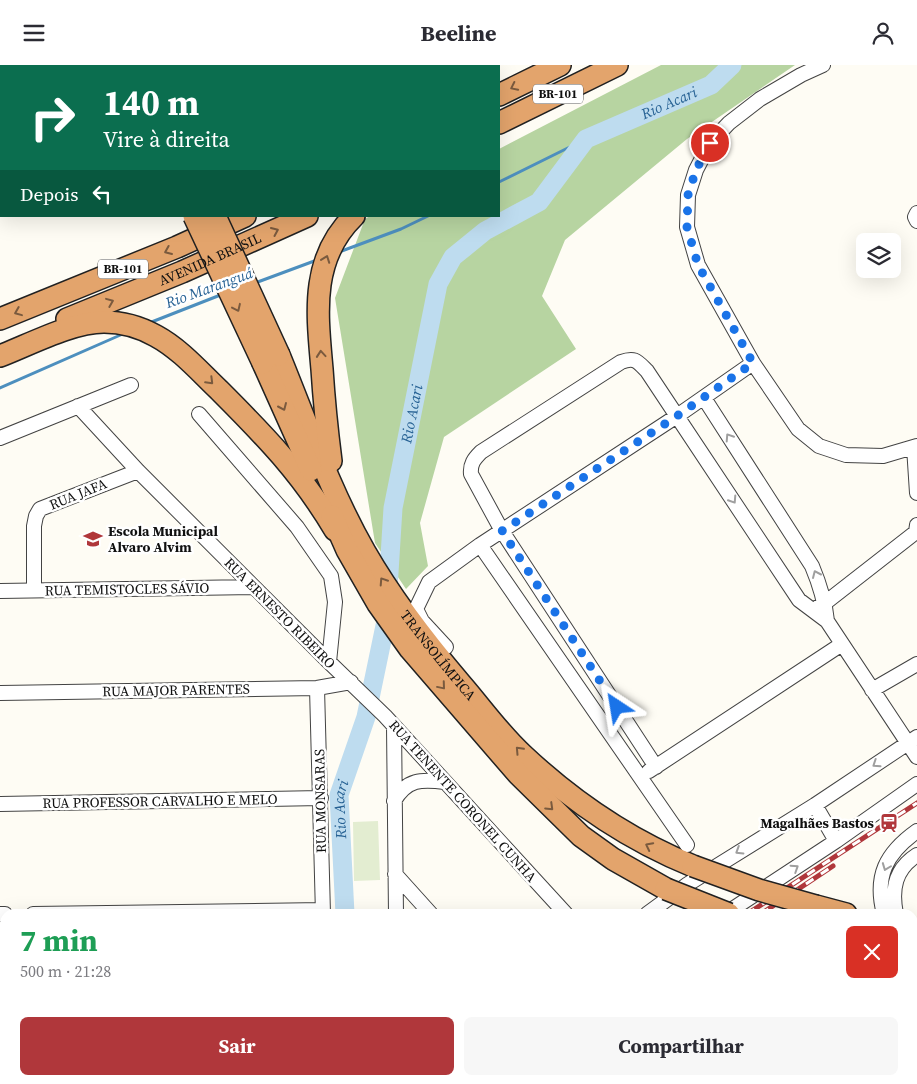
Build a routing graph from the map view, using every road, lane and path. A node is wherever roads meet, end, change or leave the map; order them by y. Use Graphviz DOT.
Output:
graph roads {
  1 [pos="560,65"];
  2 [pos="617,65"];
  3 [pos="823,65"];
  4 [pos="500,95"];
  5 [pos="500,123"];
  6 [pos="917,213"];
  7 [pos="195,217"];
  8 [pos="215,217"];
  9 [pos="243,217"];
  10 [pos="305,217"];
  11 [pos="353,217"];
  12 [pos="917,221"];
  13 [pos="0,319"];
  14 [pos="0,347"];
  15 [pos="0,356"];
  16 [pos="271,359"];
  17 [pos="753,363"];
  18 [pos="131,385"];
  19 [pos="704,398"];
  20 [pos="78,406"];
  21 [pos="200,414"];
  22 [pos="677,416"];
  23 [pos="0,438"];
  24 [pos="916,446"];
  25 [pos="138,471"];
  26 [pos="334,489"];
  27 [pos="917,493"];
  28 [pos="917,525"];
  29 [pos="502,531"];
  30 [pos="480,545"];
  31 [pos="348,552"];
  32 [pos="254,587"];
  33 [pos="34,590"];
  34 [pos="0,591"];
  35 [pos="826,603"];
  36 [pos="811,611"];
  37 [pos="827,621"];
  38 [pos="842,644"];
  39 [pos="446,647"];
  40 [pos="578,647"];
  41 [pos="560,661"];
  42 [pos="329,662"];
  43 [pos="917,664"];
  44 [pos="354,686"];
  45 [pos="317,688"];
  46 [pos="872,690"];
  47 [pos="0,693"];
  48 [pos="390,721"];
  49 [pos="912,740"];
  50 [pos="917,757"];
  51 [pos="656,767"];
  52 [pos="640,777"];
  53 [pos="445,782"];
  54 [pos="917,785"];
  55 [pos="321,798"];
  56 [pos="394,801"];
  57 [pos="0,804"];
  58 [pos="815,805"];
  59 [pos="917,831"];
  60 [pos="836,841"];
  61 [pos="687,845"];
  62 [pos="917,855"];
  63 [pos="395,874"];
  64 [pos="323,909"];
  65 [pos="396,909"];
  66 [pos="426,909"];
  67 [pos="561,909"];
  68 [pos="654,909"];
  69 [pos="716,909"];
  70 [pos="733,909"];
  71 [pos="827,909"];
  72 [pos="883,909"];
  73 [pos="896,909"];
  1 -- 4 [label="highway, BR-101, one-way"];
  2 -- 5 [label="highway, BR-101"];
  3 -- 17 [label="street"];
  6 -- 12 [label="street"];
  7 -- 16 [label="highway, TRANSOLÍMPICA, one-way, bridge"];
  8 -- 16 [label="highway, TRANSOLÍMPICA, bridge"];
  9 -- 13 [label="highway, AVENIDA BRASIL / BR-101, one-way"];
  14 -- 10 [label="highway, AVENIDA BRASIL / BR-101, one-way"];
  26 -- 11 [label="highway, one-way"];
  15 -- 31 [label="highway, one-way"];
  16 -- 26 [label="highway, TRANSOLÍMPICA"];
  16 -- 31 [label="highway, TRANSOLÍMPICA, one-way"];
  17 -- 19 [label="street"];
  17 -- 24 [label="street"];
  18 -- 20 [label="street"];
  19 -- 22 [label="street"];
  35 -- 19 [label="street, one-way"];
  20 -- 23 [label="street"];
  20 -- 25 [label="street, RUA ERNESTO RIBEIRO"];
  21 -- 42 [label="street"];
  22 -- 29 [label="street"];
  22 -- 29 [label="street"];
  22 -- 36 [label="street, one-way"];
  24 -- 27 [label="street"];
  25 -- 32 [label="street, RUA ERNESTO RIBEIRO"];
  25 -- 33 [label="street, RUA JAFA"];
  71 -- 26 [label="highway, TRANSOLÍMPICA, one-way, bridge"];
  28 -- 35 [label="street"];
  29 -- 30 [label="street"];
  29 -- 40 [label="street"];
  30 -- 39 [label="street"];
  30 -- 41 [label="street"];
  31 -- 69 [label="highway, TRANSOLÍMPICA, one-way, bridge"];
  32 -- 33 [label="street, RUA TEMISTOCLES SÁVIO"];
  32 -- 42 [label="street, RUA ERNESTO RIBEIRO"];
  33 -- 34 [label="street, RUA TEMISTOCLES SÁVIO"];
  35 -- 36 [label="street"];
  35 -- 37 [label="street"];
  36 -- 37 [label="street"];
  37 -- 38 [label="street"];
  38 -- 46 [label="street"];
  38 -- 51 [label="street"];
  40 -- 41 [label="street"];
  40 -- 51 [label="street"];
  41 -- 52 [label="street"];
  42 -- 44 [label="street, RUA ERNESTO RIBEIRO"];
  43 -- 46 [label="street"];
  44 -- 45 [label="street, RUA MAJOR PARENTES"];
  44 -- 48 [label="street, RUA TENENTE CORONEL CUNHA"];
  45 -- 47 [label="street, RUA MAJOR PARENTES"];
  45 -- 55 [label="street, RUA MONSARAS"];
  46 -- 49 [label="street"];
  48 -- 53 [label="street, RUA TENENTE CORONEL CUNHA"];
  48 -- 56 [label="street"];
  49 -- 50 [label="street"];
  49 -- 58 [label="street, one-way"];
  51 -- 52 [label="street"];
  52 -- 61 [label="street"];
  53 -- 56 [label="street"];
  53 -- 67 [label="street, RUA TENENTE CORONEL CUNHA"];
  54 -- 60 [label="street"];
  55 -- 57 [label="street, RUA PROFESSOR CARVALHO E MELO"];
  55 -- 64 [label="street, RUA MONSARAS"];
  56 -- 63 [label="street"];
  58 -- 60 [label="street"];
  58 -- 68 [label="street, one-way"];
  59 -- 72 [label="street, one-way"];
  70 -- 60 [label="street, one-way"];
  62 -- 73 [label="street"];
  63 -- 65 [label="street"];
  63 -- 66 [label="street"];
}
